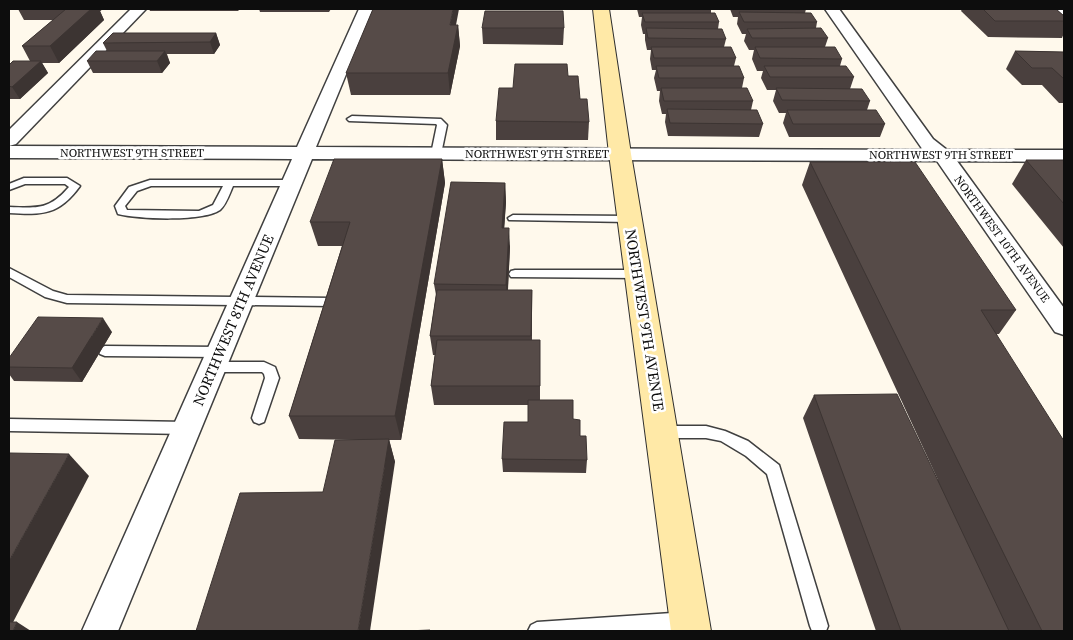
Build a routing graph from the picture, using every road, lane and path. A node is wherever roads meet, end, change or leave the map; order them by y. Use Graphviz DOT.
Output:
graph roads {
  1 [pos="139,9"];
  2 [pos="366,9"];
  3 [pos="601,9"];
  4 [pos="832,9"];
  5 [pos="352,119"];
  6 [pos="9,140"];
  7 [pos="9,152"];
  8 [pos="304,153"];
  9 [pos="436,154"];
  10 [pos="620,154"];
  11 [pos="942,155"];
  12 [pos="1064,156"];
  13 [pos="230,183"];
  14 [pos="291,183"];
  15 [pos="9,187"];
  16 [pos="9,210"];
  17 [pos="513,218"];
  18 [pos="629,218"];
  19 [pos="9,272"];
  20 [pos="515,274"];
  21 [pos="638,274"];
  22 [pos="241,301"];
  23 [pos="332,302"];
  24 [pos="1064,326"];
  25 [pos="105,351"];
  26 [pos="216,359"];
  27 [pos="259,418"];
  28 [pos="9,425"];
  29 [pos="187,428"];
  30 [pos="662,432"];
  31 [pos="690,626"];
  32 [pos="819,626"];
  33 [pos="597,629"];
  34 [pos="100,631"];
  35 [pos="547,631"];
  1 -- 6 [label="street"];
  2 -- 8 [label="street, NORTHWEST 8TH AVENUE"];
  3 -- 10 [label="main road, NORTHWEST 9TH AVENUE"];
  4 -- 11 [label="street, NORTHWEST 10TH AVENUE"];
  5 -- 9 [label="lane"];
  7 -- 8 [label="street, NORTHWEST 9TH STREET"];
  8 -- 9 [label="street, NORTHWEST 9TH STREET"];
  8 -- 14 [label="street, NORTHWEST 8TH AVENUE"];
  9 -- 10 [label="street, NORTHWEST 9TH STREET"];
  10 -- 11 [label="street, NORTHWEST 9TH STREET"];
  10 -- 18 [label="main road, NORTHWEST 9TH AVENUE"];
  11 -- 12 [label="street, NORTHWEST 9TH STREET"];
  11 -- 24 [label="street, NORTHWEST 10TH AVENUE"];
  13 -- 13 [label="lane"];
  13 -- 14 [label="lane"];
  14 -- 22 [label="street, NORTHWEST 8TH AVENUE"];
  15 -- 16 [label="lane"];
  17 -- 18 [label="lane"];
  18 -- 21 [label="main road, NORTHWEST 9TH AVENUE"];
  19 -- 22 [label="lane"];
  20 -- 21 [label="lane"];
  21 -- 30 [label="main road, NORTHWEST 9TH AVENUE"];
  22 -- 23 [label="lane"];
  22 -- 26 [label="street, NORTHWEST 8TH AVENUE"];
  25 -- 26 [label="lane"];
  26 -- 27 [label="lane"];
  26 -- 29 [label="street, NORTHWEST 8TH AVENUE"];
  28 -- 29 [label="lane"];
  29 -- 34 [label="street, NORTHWEST 8TH AVENUE"];
  30 -- 31 [label="main road, NORTHWEST 9TH AVENUE"];
  30 -- 32 [label="lane"];
  31 -- 33 [label="lane"];
  33 -- 35 [label="lane"];
}
